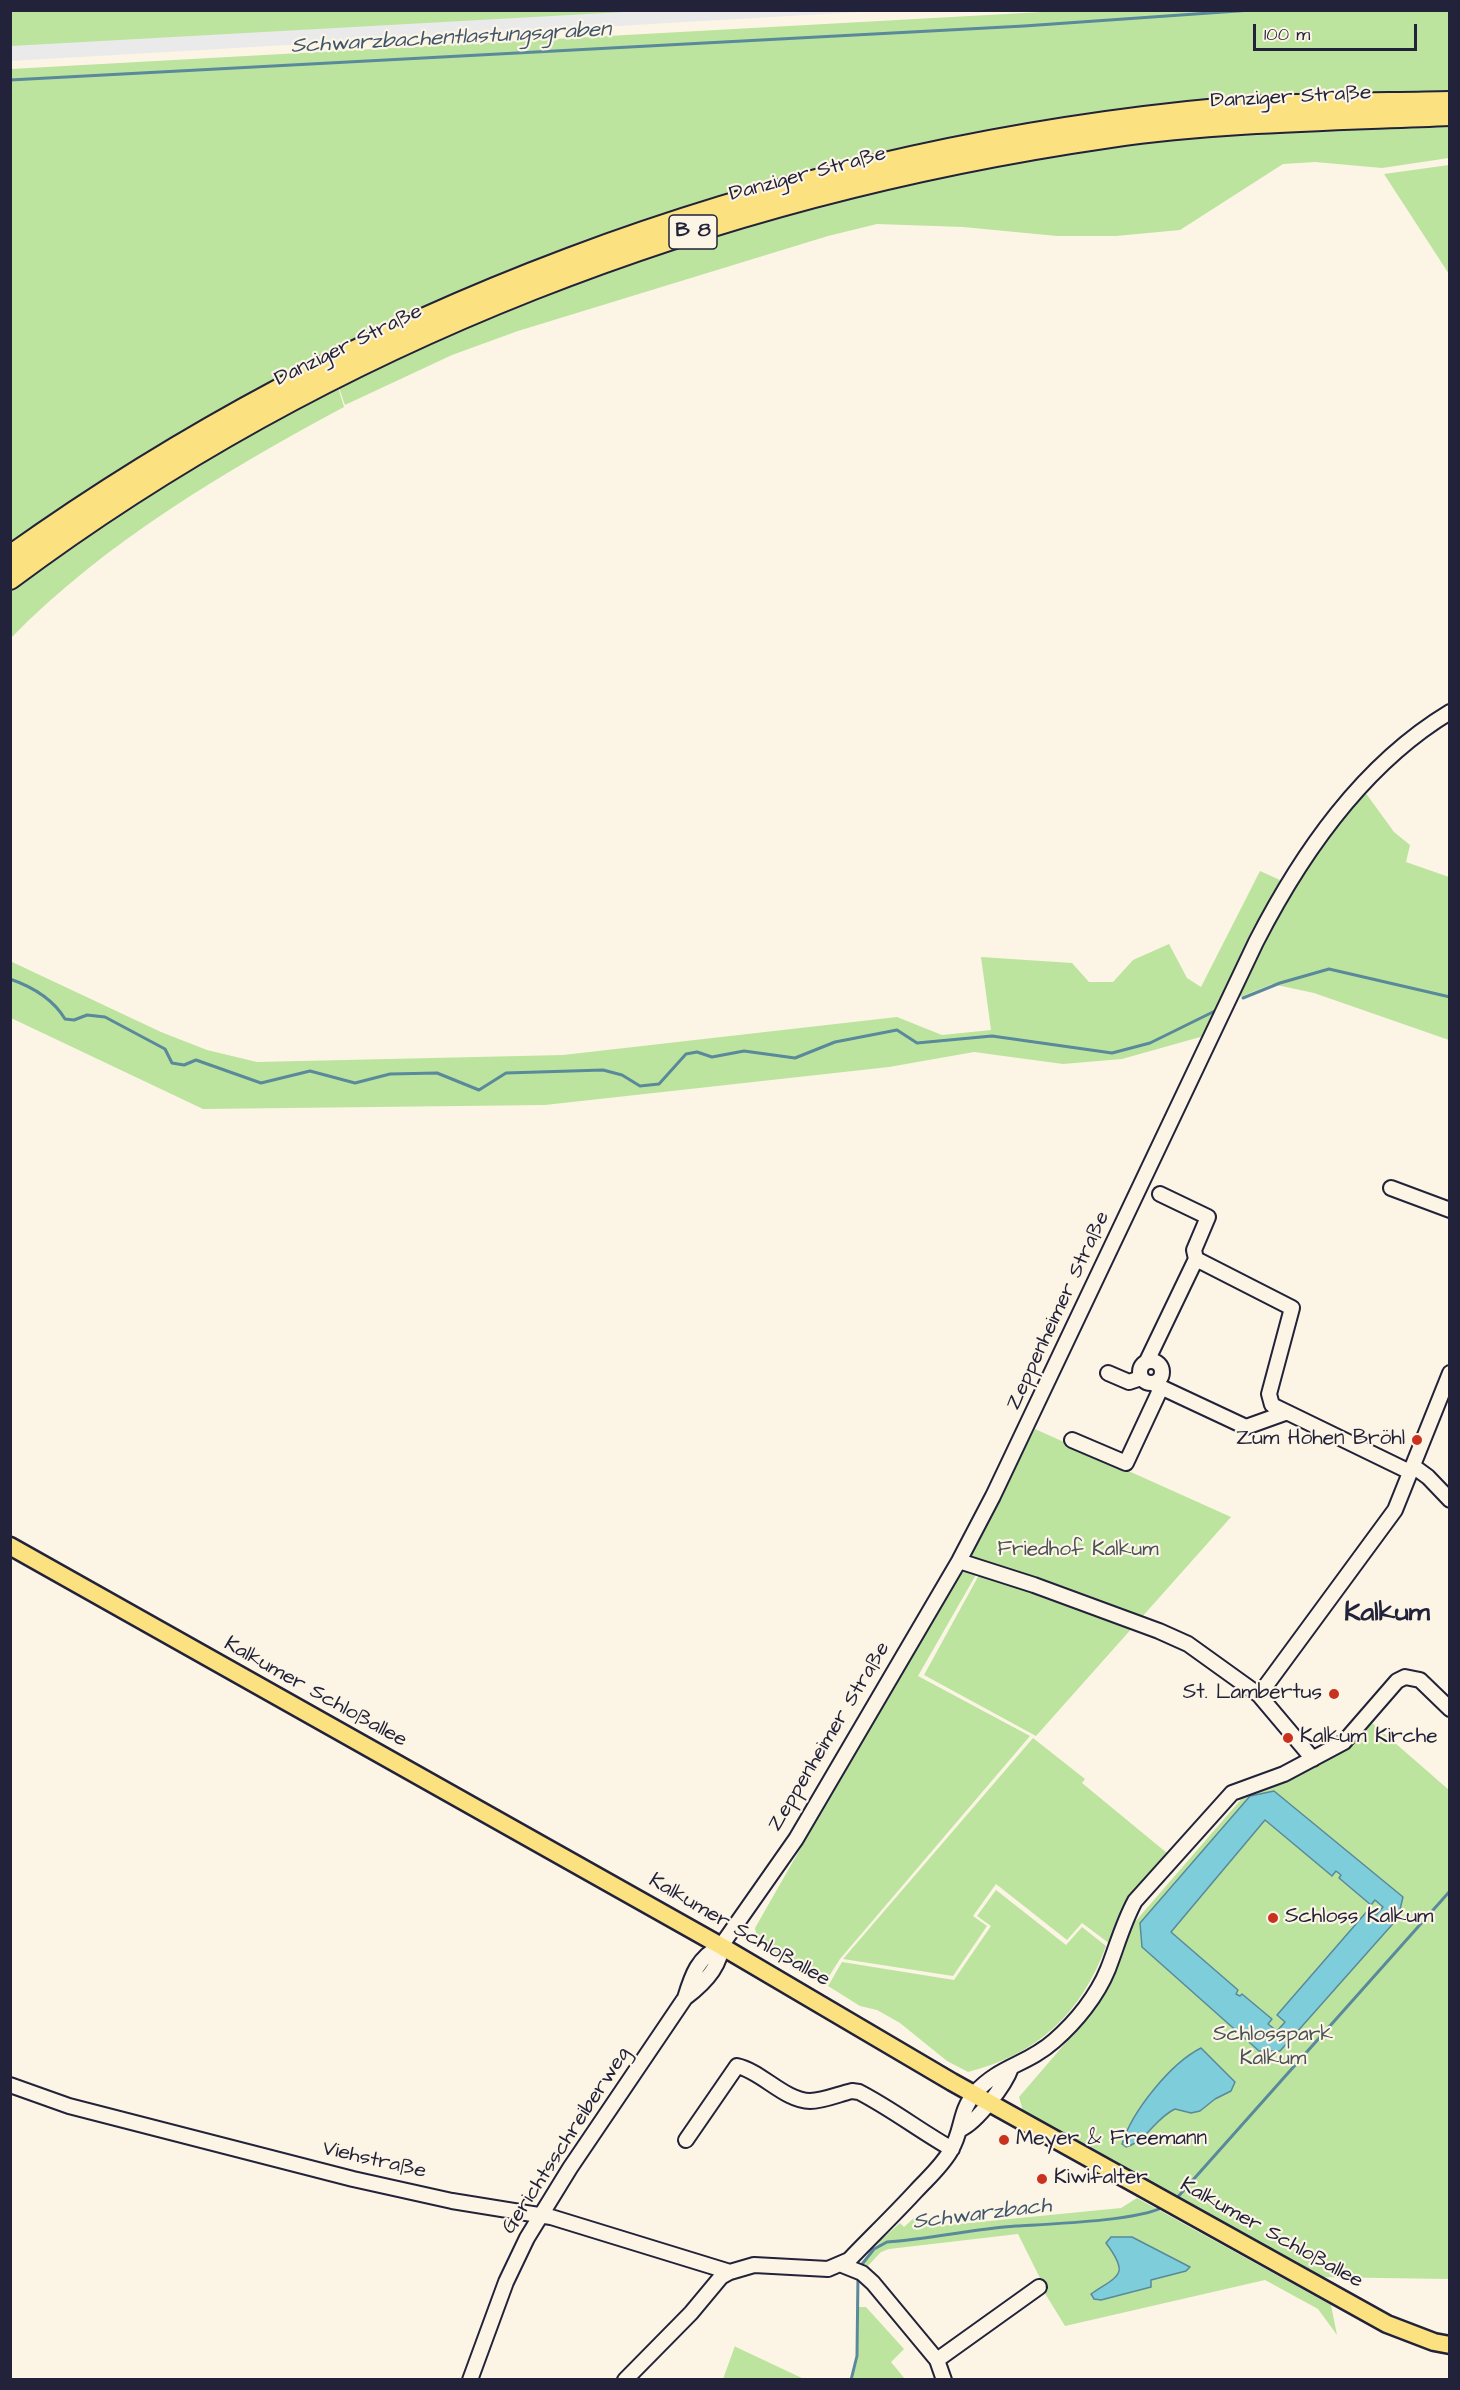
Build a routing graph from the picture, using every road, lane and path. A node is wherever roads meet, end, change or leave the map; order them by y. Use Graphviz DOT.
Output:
graph roads {
  1 [pos="1449,102"];
  2 [pos="1449,115"];
  3 [pos="10,556"];
  4 [pos="10,579"];
  5 [pos="1447,718"];
  6 [pos="1391,1188"];
  7 [pos="1160,1194"];
  8 [pos="1449,1210"];
  9 [pos="1196,1259"];
  10 [pos="1147,1361"];
  11 [pos="1108,1373"];
  12 [pos="1449,1373"];
  13 [pos="1151,1383"];
  14 [pos="1285,1413"];
  15 [pos="1072,1440"];
  16 [pos="1411,1469"];
  17 [pos="1449,1500"];
  18 [pos="10,1546"];
  19 [pos="959,1560"];
  20 [pos="1259,1695"];
  21 [pos="1449,1709"];
  22 [pos="1313,1759"];
  23 [pos="721,1946"];
  24 [pos="10,2085"];
  25 [pos="981,2098"];
  26 [pos="686,2140"];
  27 [pos="952,2149"];
  28 [pos="541,2215"];
  29 [pos="842,2265"];
  30 [pos="729,2272"];
  31 [pos="1039,2288"];
  32 [pos="1449,2345"];
  33 [pos="937,2360"];
  34 [pos="470,2379"];
  35 [pos="625,2379"];
  36 [pos="944,2379"];
  1 -- 3 [label="highway, Danziger Straße / B 8"];
  2 -- 4 [label="highway, Danziger Straße / B 8"];
  5 -- 19 [label="street, Zeppenheimer Straße"];
  6 -- 8 [label="street"];
  7 -- 9 [label="street"];
  9 -- 10 [label="street"];
  9 -- 14 [label="street"];
  10 -- 13 [label="street"];
  10 -- 13 [label="street"];
  11 -- 13 [label="street"];
  12 -- 16 [label="street"];
  13 -- 14 [label="street"];
  13 -- 15 [label="street"];
  14 -- 16 [label="street"];
  16 -- 17 [label="street"];
  16 -- 20 [label="street"];
  18 -- 23 [label="main road, Kalkumer Schloßallee"];
  19 -- 20 [label="street"];
  19 -- 23 [label="street, Zeppenheimer Straße"];
  20 -- 22 [label="street"];
  21 -- 22 [label="street"];
  22 -- 25 [label="street"];
  23 -- 25 [label="main road, Kalkumer Schloßallee"];
  23 -- 28 [label="street, Gerichtsschreiberweg"];
  24 -- 28 [label="street, Viehstraße"];
  25 -- 27 [label="street"];
  25 -- 32 [label="main road, Kalkumer Schloßallee"];
  26 -- 27 [label="street"];
  27 -- 29 [label="street"];
  28 -- 30 [label="street, Viehstraße"];
  28 -- 34 [label="street, Gerichtsschreiberweg"];
  29 -- 30 [label="street"];
  29 -- 33 [label="street"];
  30 -- 35 [label="street"];
  31 -- 33 [label="street"];
  33 -- 36 [label="street"];
}
